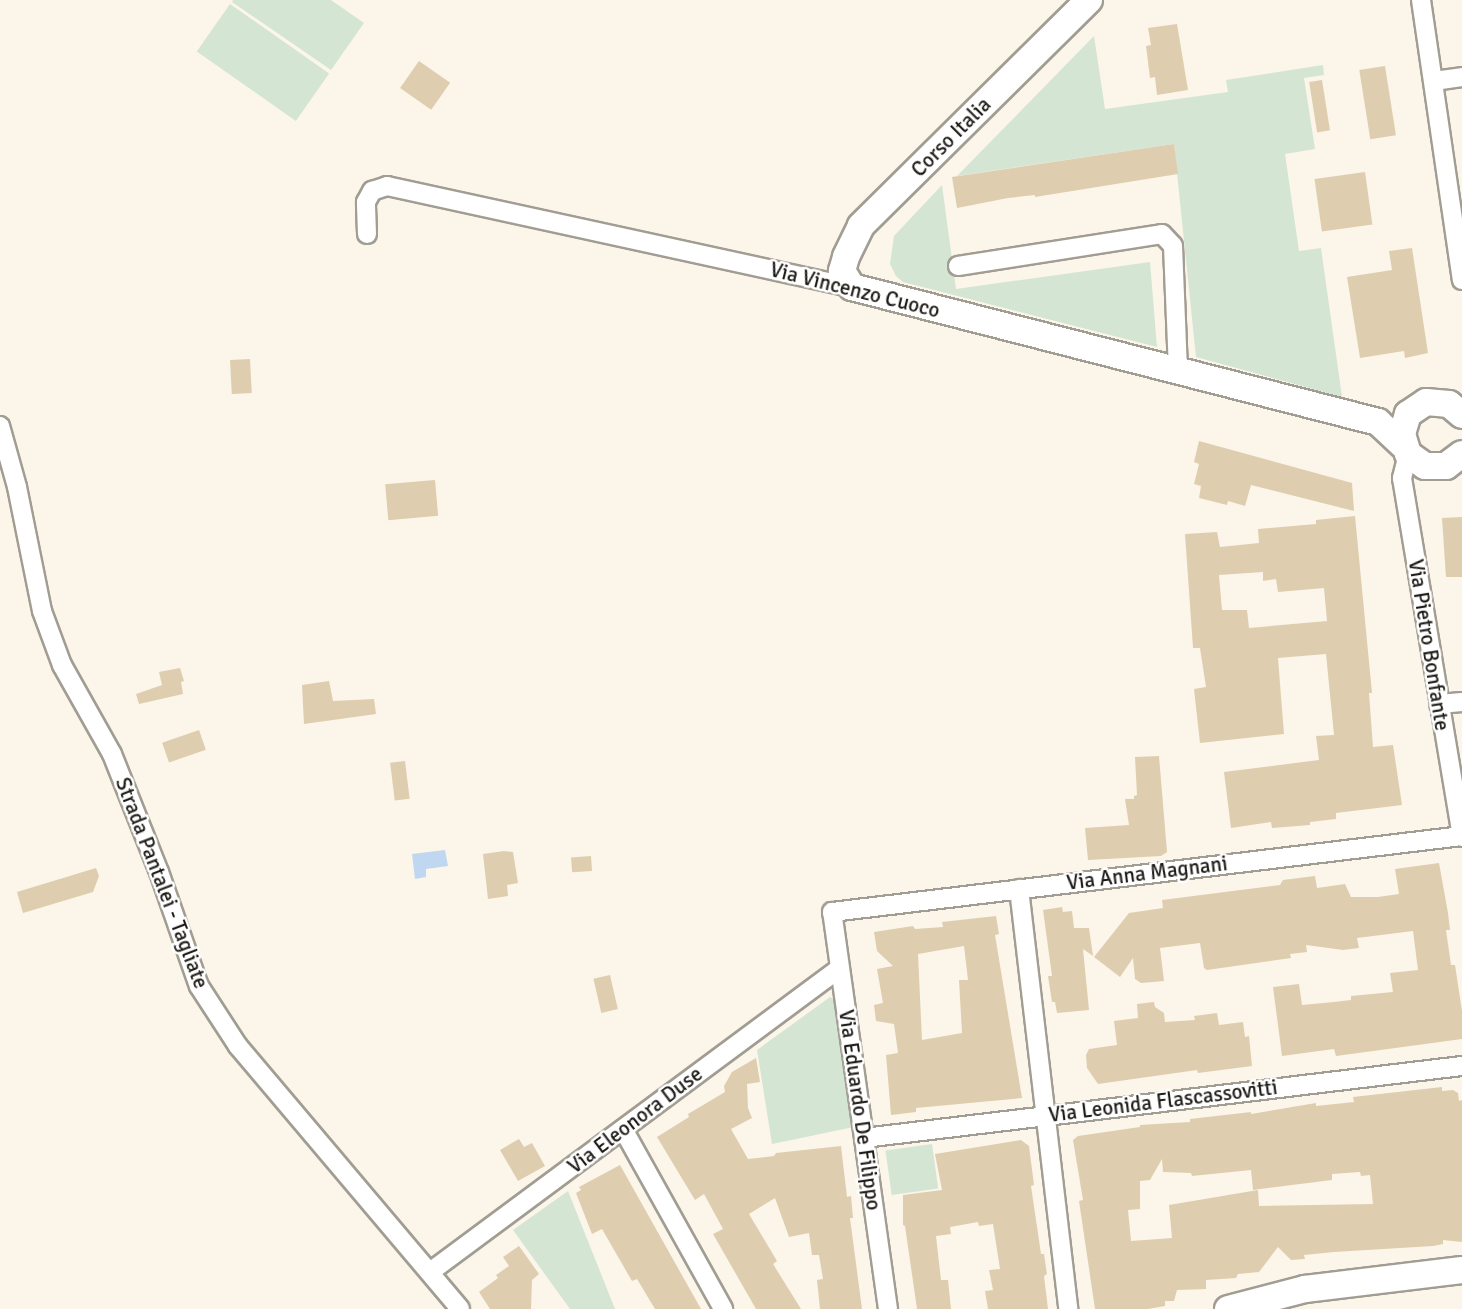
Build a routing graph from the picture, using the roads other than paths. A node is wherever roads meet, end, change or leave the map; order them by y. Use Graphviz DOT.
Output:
graph roads {
  1 [pos="1089,0"];
  2 [pos="1421,0"];
  3 [pos="1462,77"];
  4 [pos="1434,81"];
  5 [pos="367,234"];
  6 [pos="958,266"];
  7 [pos="1462,280"];
  8 [pos="852,287"];
  9 [pos="1178,371"];
  10 [pos="1462,391"];
  11 [pos="1438,401"];
  12 [pos="1408,414"];
  13 [pos="1462,416"];
  14 [pos="1378,422"];
  15 [pos="0,426"];
  16 [pos="1405,449"];
  17 [pos="1462,454"];
  18 [pos="1462,702"];
  19 [pos="1439,705"];
  20 [pos="1462,836"];
  21 [pos="1019,889"];
  22 [pos="832,912"];
  23 [pos="840,968"];
  24 [pos="1462,1066"];
  25 [pos="1045,1115"];
  26 [pos="623,1129"];
  27 [pos="864,1138"];
  28 [pos="1462,1270"];
  29 [pos="430,1272"];
  30 [pos="1233,1308"];
  31 [pos="460,1309"];
  32 [pos="723,1309"];
  33 [pos="888,1309"];
  34 [pos="1068,1309"];
  1 -- 8 [label="street, Corso Italia"];
  2 -- 4 [label="street"];
  3 -- 4 [label="street"];
  4 -- 7 [label="street"];
  5 -- 8 [label="street, Via Vincenzo Cuoco"];
  6 -- 9 [label="street"];
  8 -- 9 [label="street, Via Vincenzo Cuoco"];
  9 -- 14 [label="street, Via Vincenzo Cuoco"];
  10 -- 11 [label="street"];
  11 -- 12 [label="street, Via Vincenzo Cuoco"];
  11 -- 13 [label="street"];
  12 -- 14 [label="street, Via Vincenzo Cuoco"];
  12 -- 16 [label="street"];
  14 -- 16 [label="street, Via Vincenzo Cuoco"];
  15 -- 29 [label="street, Strada Pantalei - Tagliate"];
  16 -- 17 [label="street, Via Vincenzo Cuoco"];
  16 -- 19 [label="street, Via Pietro Bonfante"];
  18 -- 19 [label="street"];
  19 -- 20 [label="street, Via Pietro Bonfante"];
  20 -- 21 [label="street, Via Anna Magnani"];
  21 -- 22 [label="street, Via Anna Magnani"];
  21 -- 25 [label="street"];
  22 -- 23 [label="street, Via Eduardo De Filippo"];
  23 -- 26 [label="street, Via Eleonora Duse"];
  23 -- 27 [label="street, Via Eduardo De Filippo"];
  24 -- 25 [label="street, Via Leonida Flascassovitti"];
  25 -- 27 [label="street, Via Leonida Flascassovitti"];
  25 -- 34 [label="street"];
  26 -- 29 [label="street, Via Eleonora Duse"];
  26 -- 32 [label="street"];
  27 -- 33 [label="street, Via Eduardo De Filippo"];
  28 -- 30 [label="street"];
  29 -- 31 [label="street, Strada Pantalei - Tagliate"];
}
